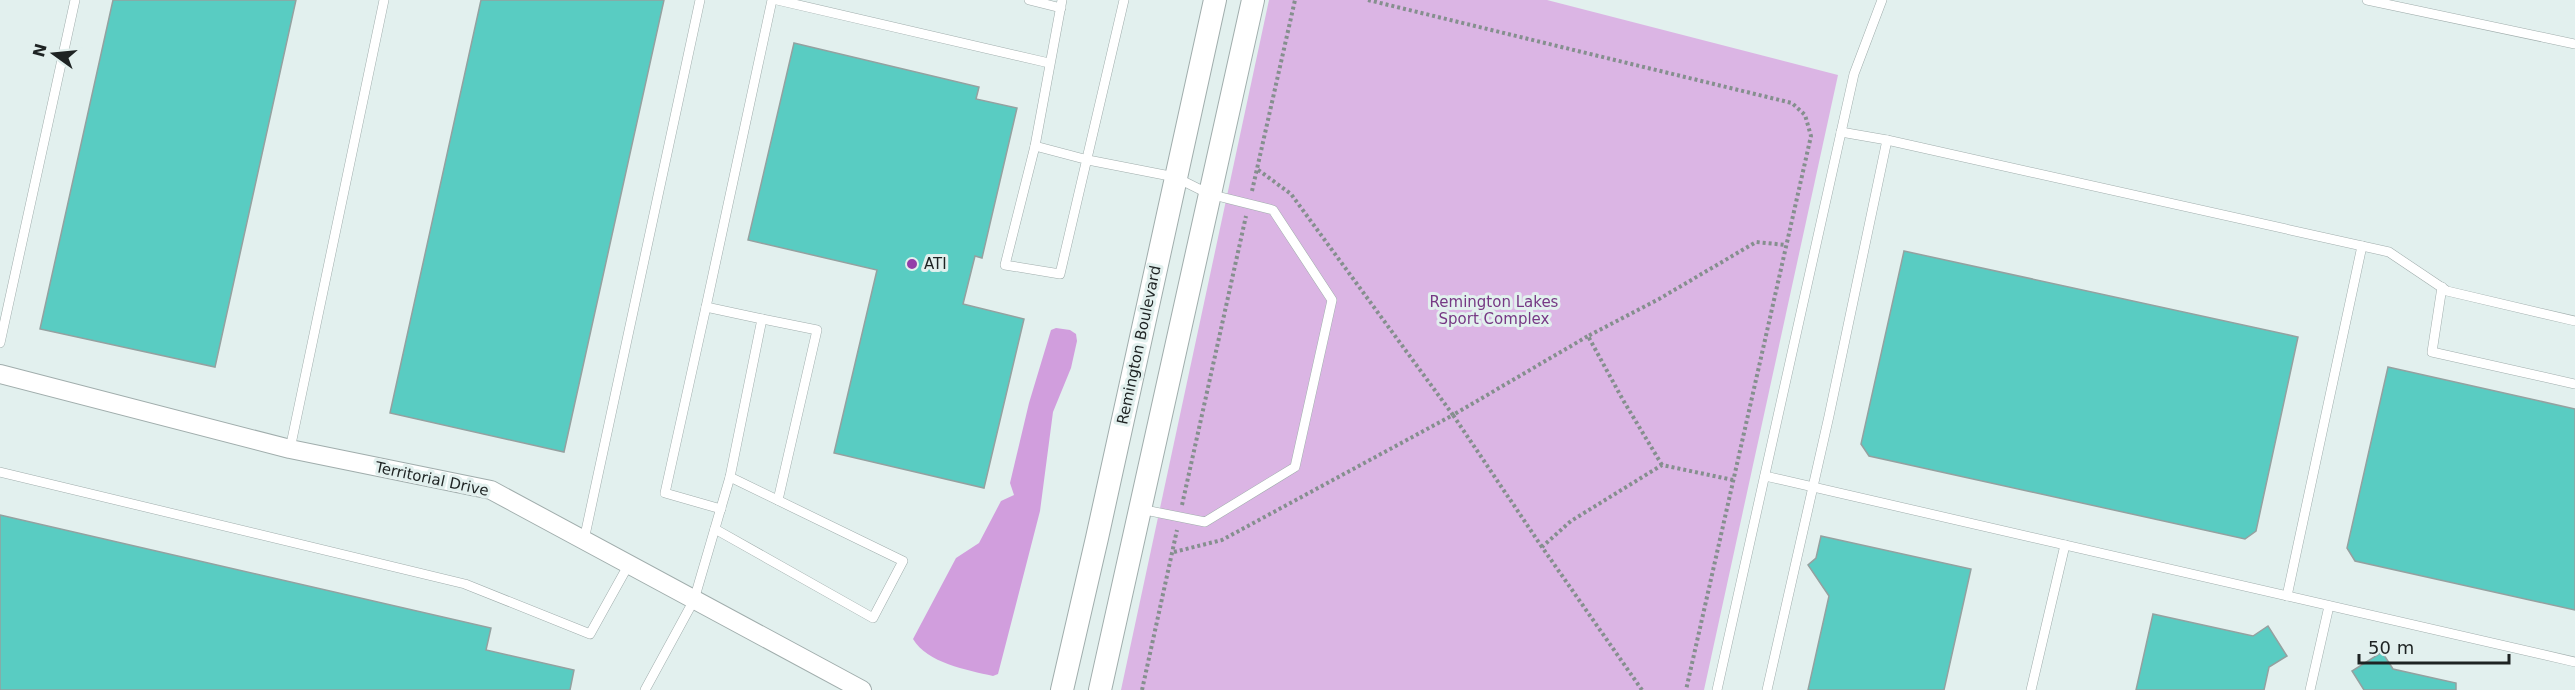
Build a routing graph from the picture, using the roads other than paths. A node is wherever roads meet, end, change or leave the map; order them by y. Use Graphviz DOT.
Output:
graph roads {
  1 [pos="75,0"];
  2 [pos="384,0"];
  3 [pos="700,0"];
  4 [pos="772,0"];
  5 [pos="777,0"];
  6 [pos="1029,0"];
  7 [pos="1124,0"];
  8 [pos="1215,0"];
  9 [pos="1253,0"];
  10 [pos="1882,0"];
  11 [pos="2367,0"];
  12 [pos="1061,4"];
  13 [pos="2575,44"];
  14 [pos="1049,63"];
  15 [pos="1841,132"];
  16 [pos="1887,140"];
  17 [pos="1035,146"];
  18 [pos="1088,160"];
  19 [pos="1175,177"];
  20 [pos="1209,194"];
  21 [pos="2362,246"];
  22 [pos="2442,287"];
  23 [pos="706,307"];
  24 [pos="762,319"];
  25 [pos="2575,321"];
  26 [pos="0,343"];
  27 [pos="0,374"];
  28 [pos="2575,384"];
  29 [pos="290,449"];
  30 [pos="0,472"];
  31 [pos="1765,476"];
  32 [pos="730,477"];
  33 [pos="1814,487"];
  34 [pos="778,500"];
  35 [pos="721,509"];
  36 [pos="1140,509"];
  37 [pos="715,529"];
  38 [pos="584,540"];
  39 [pos="2065,545"];
  40 [pos="629,564"];
  41 [pos="2286,596"];
  42 [pos="694,600"];
  43 [pos="2329,606"];
  44 [pos="2575,662"];
  45 [pos="649,688"];
  46 [pos="862,690"];
  47 [pos="1062,690"];
  48 [pos="1100,690"];
  49 [pos="1717,690"];
  50 [pos="1767,690"];
  51 [pos="2031,690"];
  52 [pos="2310,690"];
  1 -- 26 [label="lane"];
  2 -- 29 [label="lane"];
  3 -- 38 [label="lane"];
  4 -- 23 [label="lane"];
  5 -- 14 [label="lane"];
  6 -- 12 [label="lane"];
  7 -- 18 [label="lane"];
  8 -- 19 [label="street, Remington Boulevard"];
  9 -- 20 [label="street"];
  10 -- 15 [label="lane"];
  11 -- 13 [label="lane"];
  12 -- 14 [label="lane"];
  14 -- 17 [label="lane"];
  15 -- 16 [label="lane"];
  15 -- 31 [label="lane"];
  16 -- 21 [label="lane"];
  16 -- 33 [label="lane"];
  17 -- 18 [label="lane"];
  17 -- 18 [label="lane"];
  18 -- 19 [label="lane"];
  19 -- 20 [label="lane"];
  19 -- 47 [label="street, Remington Boulevard"];
  20 -- 36 [label="street"];
  20 -- 36 [label="lane"];
  21 -- 22 [label="lane"];
  21 -- 41 [label="lane"];
  22 -- 25 [label="lane"];
  22 -- 28 [label="lane"];
  23 -- 24 [label="lane"];
  23 -- 35 [label="lane"];
  24 -- 32 [label="lane"];
  24 -- 34 [label="lane"];
  27 -- 29 [label="street, Territorial Drive"];
  29 -- 38 [label="street, Territorial Drive"];
  30 -- 40 [label="lane"];
  31 -- 33 [label="lane"];
  31 -- 49 [label="lane"];
  32 -- 34 [label="lane"];
  32 -- 35 [label="lane"];
  33 -- 39 [label="lane"];
  33 -- 50 [label="lane"];
  34 -- 37 [label="lane"];
  35 -- 37 [label="lane"];
  36 -- 48 [label="street"];
  37 -- 42 [label="lane"];
  38 -- 40 [label="street, Territorial Drive"];
  39 -- 41 [label="lane"];
  39 -- 51 [label="lane"];
  40 -- 42 [label="street, Territorial Drive"];
  41 -- 43 [label="lane"];
  42 -- 45 [label="lane"];
  42 -- 46 [label="street, Territorial Drive"];
  43 -- 44 [label="lane"];
  43 -- 52 [label="lane"];
}
